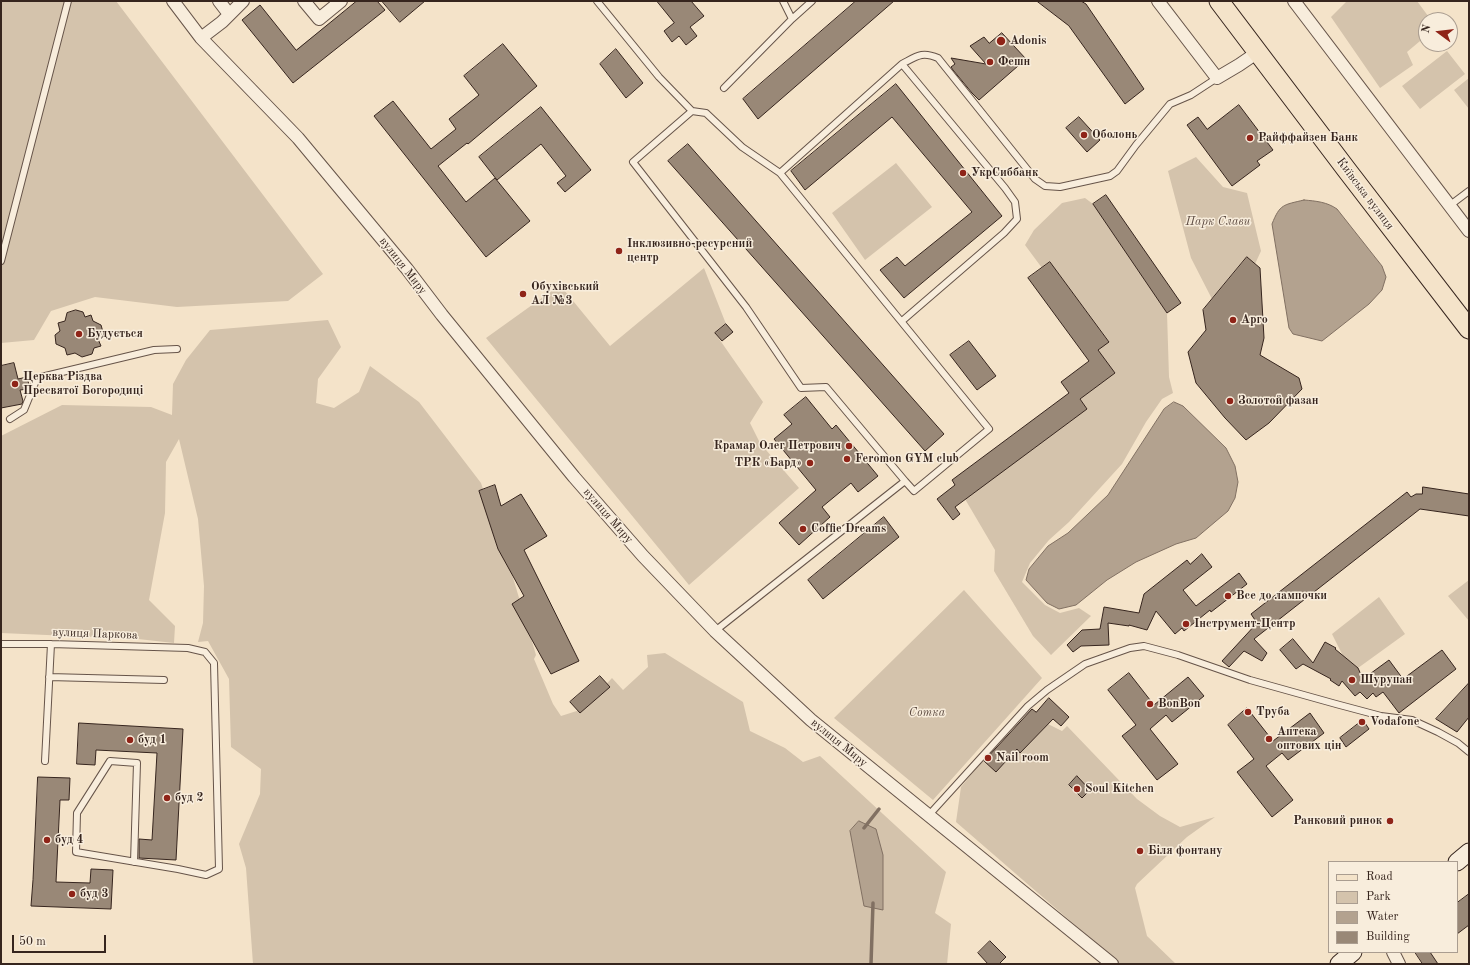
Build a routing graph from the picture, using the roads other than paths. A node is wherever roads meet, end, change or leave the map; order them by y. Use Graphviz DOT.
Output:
graph roads {
  1 [pos="68,1"];
  2 [pos="173,1"];
  3 [pos="219,1"];
  4 [pos="243,1"];
  5 [pos="304,1"];
  6 [pos="341,1"];
  7 [pos="597,1"];
  8 [pos="784,1"];
  9 [pos="812,1"];
  10 [pos="1158,1"];
  11 [pos="1219,1"];
  12 [pos="1294,1"];
  13 [pos="229,14"];
  14 [pos="792,19"];
  15 [pos="201,38"];
  16 [pos="1258,52"];
  17 [pos="902,64"];
  18 [pos="1217,78"];
  19 [pos="724,88"];
  20 [pos="692,111"];
  21 [pos="780,173"];
  22 [pos="1469,191"];
  23 [pos="1449,206"];
  24 [pos="1469,231"];
  25 [pos="1,260"];
  26 [pos="902,321"];
  27 [pos="1469,329"];
  28 [pos="177,349"];
  29 [pos="10,419"];
  30 [pos="905,481"];
  31 [pos="716,631"];
  32 [pos="1,644"];
  33 [pos="51,644"];
  34 [pos="49,677"];
  35 [pos="164,680"];
  36 [pos="1469,752"];
  37 [pos="45,761"];
  38 [pos="928,816"];
  39 [pos="1469,852"];
  40 [pos="1458,861"];
  41 [pos="134,862"];
  42 [pos="1352,953"];
  43 [pos="1394,953"];
  44 [pos="1112,964"];
  45 [pos="1339,964"];
  46 [pos="1399,964"];
  1 -- 25 [label="lane"];
  2 -- 15 [label="street, вулиця Миру"];
  3 -- 13 [label="street"];
  4 -- 13 [label="street"];
  5 -- 6 [label="street"];
  7 -- 20 [label="lane"];
  8 -- 14 [label="lane"];
  9 -- 14 [label="lane"];
  10 -- 18 [label="street"];
  11 -- 16 [label="main road, Київська вулиця"];
  12 -- 23 [label="street"];
  13 -- 15 [label="street"];
  14 -- 19 [label="lane"];
  15 -- 31 [label="street, вулиця Миру"];
  16 -- 18 [label="street"];
  16 -- 27 [label="main road, Київська вулиця"];
  17 -- 18 [label="lane"];
  17 -- 21 [label="lane"];
  17 -- 26 [label="lane"];
  20 -- 21 [label="lane"];
  20 -- 30 [label="lane"];
  21 -- 26 [label="lane"];
  22 -- 23 [label="lane"];
  23 -- 24 [label="street"];
  26 -- 30 [label="lane"];
  28 -- 29 [label="lane"];
  30 -- 31 [label="lane"];
  31 -- 38 [label="street, вулиця Миру"];
  32 -- 33 [label="lane, вулиця Паркова"];
  33 -- 34 [label="lane"];
  33 -- 41 [label="lane, вулиця Паркова"];
  34 -- 35 [label="lane"];
  34 -- 37 [label="lane"];
  36 -- 38 [label="lane"];
  38 -- 44 [label="street, вулиця Миру"];
  39 -- 40 [label="main road"];
  41 -- 41 [label="lane"];
  42 -- 45 [label="main road"];
  43 -- 46 [label="street"];
}
